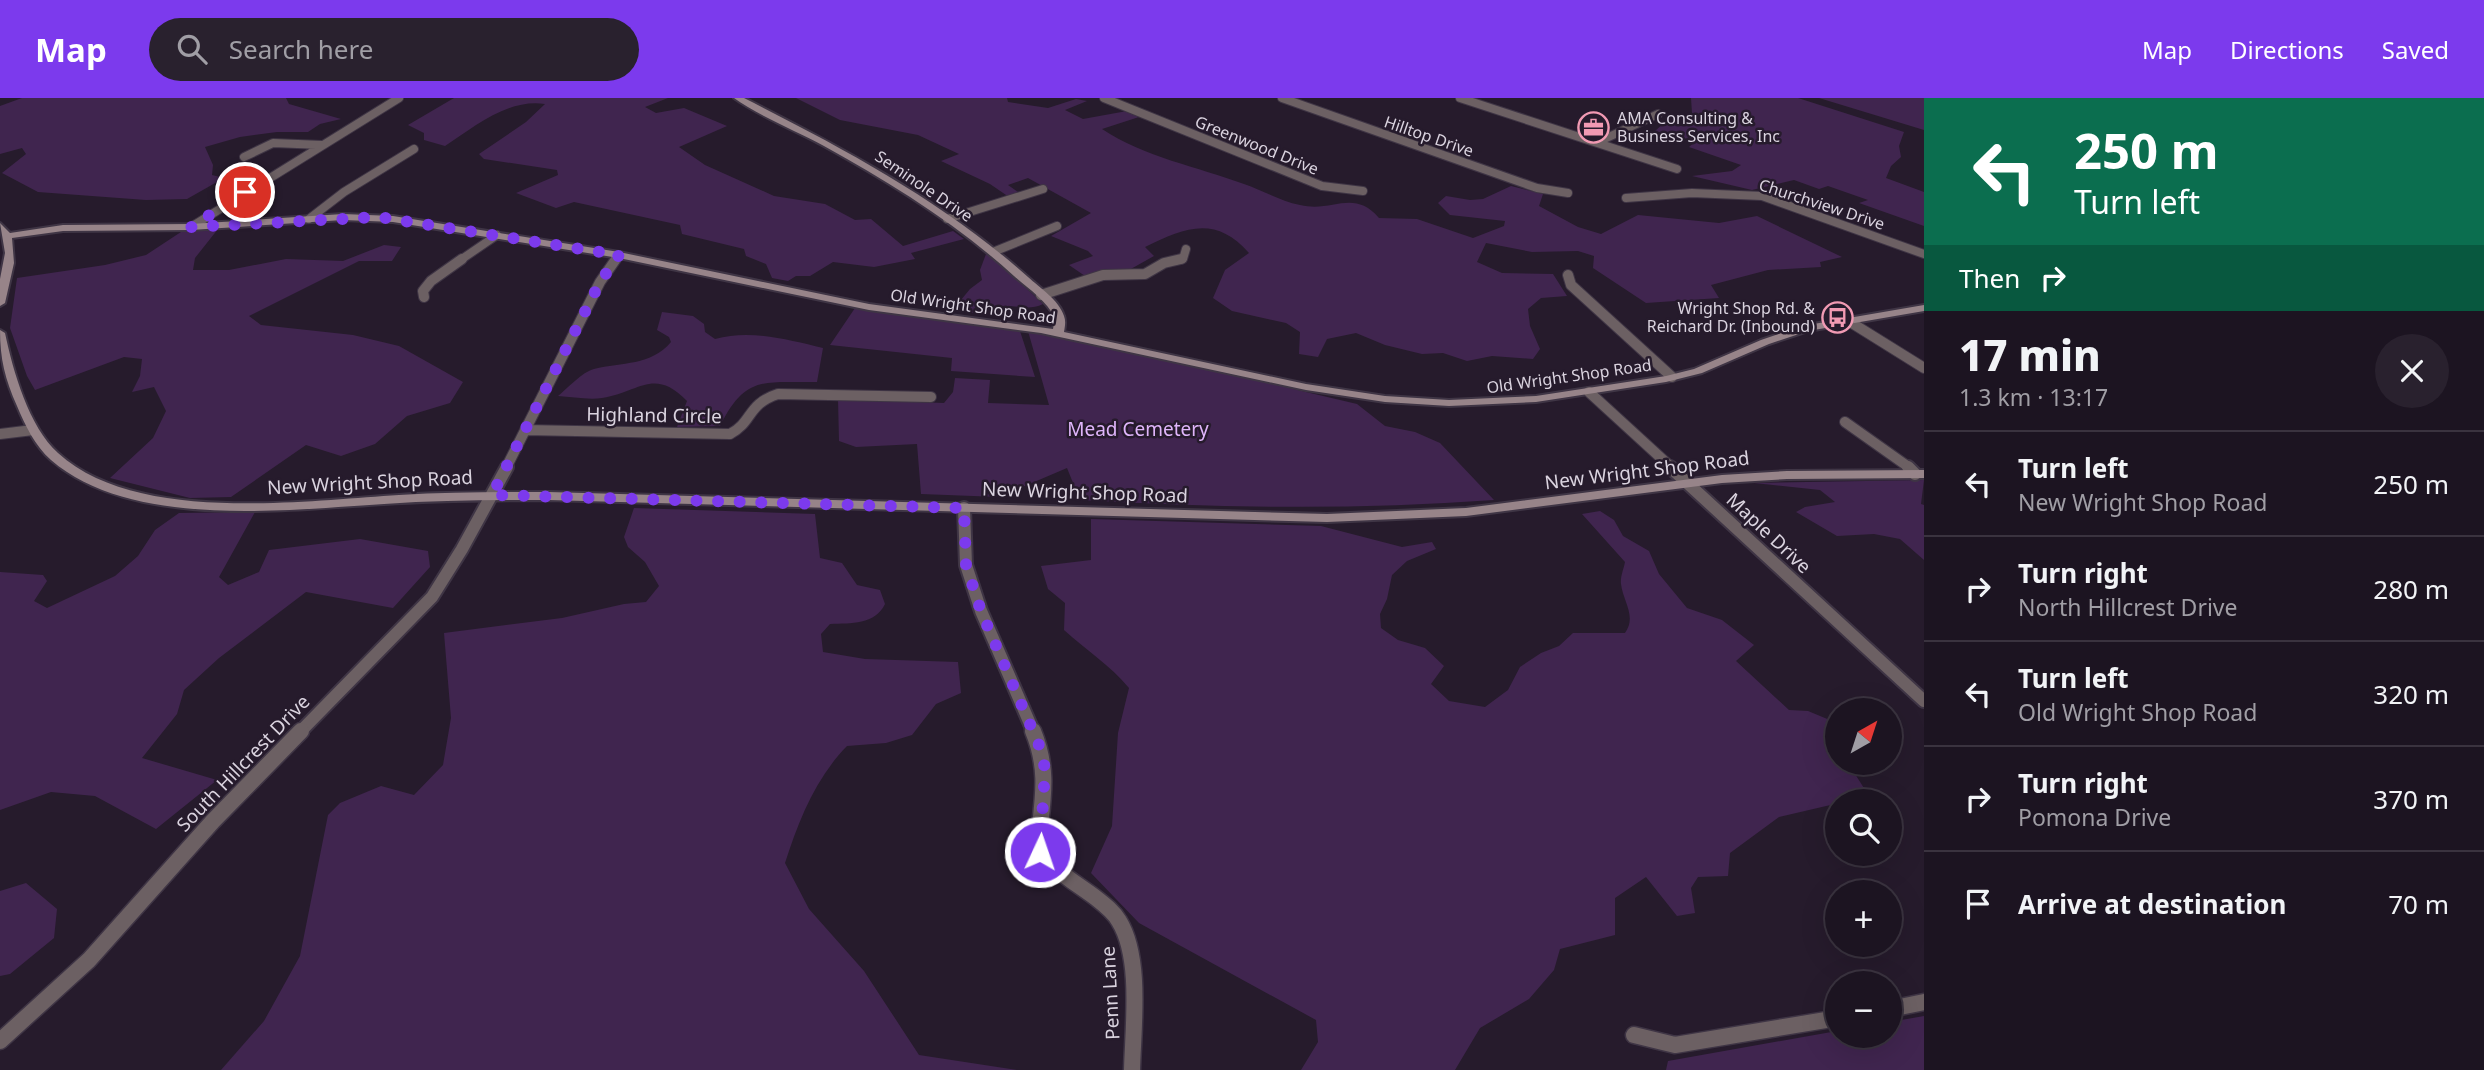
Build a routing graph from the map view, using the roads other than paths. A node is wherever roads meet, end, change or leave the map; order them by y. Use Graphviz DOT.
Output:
graph roads {
  1 [pos="399,98"];
  2 [pos="738,98"];
  3 [pos="1104,98"];
  4 [pos="1282,98"];
  5 [pos="1460,98"];
  6 [pos="1658,114"];
  7 [pos="1598,142"];
  8 [pos="323,145"];
  9 [pos="414,149"];
  10 [pos="244,157"];
  11 [pos="1677,169"];
  12 [pos="1043,189"];
  13 [pos="1363,191"];
  14 [pos="1568,193"];
  15 [pos="1626,198"];
  16 [pos="309,219"];
  17 [pos="947,219"];
  18 [pos="0,226"];
  19 [pos="1057,226"];
  20 [pos="191,227"];
  21 [pos="497,234"];
  22 [pos="8,236"];
  23 [pos="1186,249"];
  24 [pos="993,252"];
  25 [pos="1924,254"];
  26 [pos="619,255"];
  27 [pos="1569,275"];
  28 [pos="1041,295"];
  29 [pos="424,297"];
  30 [pos="0,303"];
  31 [pos="1924,308"];
  32 [pos="1847,320"];
  33 [pos="0,333"];
  34 [pos="1058,333"];
  35 [pos="1924,368"];
  36 [pos="1672,377"];
  37 [pos="1589,392"];
  38 [pos="932,397"];
  39 [pos="1845,422"];
  40 [pos="33,430"];
  41 [pos="525,430"];
  42 [pos="0,434"];
  43 [pos="1919,474"];
  44 [pos="1690,483"];
  45 [pos="492,495"];
  46 [pos="964,508"];
  47 [pos="1924,701"];
  48 [pos="1924,1002"];
  49 [pos="1902,1007"];
  50 [pos="1825,1020"];
  51 [pos="1634,1035"];
  52 [pos="0,1041"];
  53 [pos="1132,1070"];
  1 -- 8 [label="street"];
  2 -- 17 [label="street, Seminole Drive"];
  3 -- 13 [label="street, Greenwood Drive"];
  4 -- 14 [label="street, Hilltop Drive"];
  5 -- 7 [label="street"];
  6 -- 7 [label="street"];
  7 -- 11 [label="street"];
  8 -- 10 [label="street"];
  8 -- 20 [label="street"];
  9 -- 16 [label="street"];
  12 -- 17 [label="street"];
  15 -- 25 [label="street, Churchview Drive"];
  16 -- 20 [label="street, Old Wright Shop Road"];
  16 -- 21 [label="street, Old Wright Shop Road"];
  17 -- 24 [label="street, Seminole Drive"];
  18 -- 22 [label="street"];
  19 -- 24 [label="street"];
  20 -- 22 [label="street, Old Wright Shop Road"];
  21 -- 26 [label="street, Old Wright Shop Road"];
  21 -- 29 [label="street"];
  22 -- 30 [label="street"];
  23 -- 28 [label="street"];
  24 -- 28 [label="street, Seminole Drive"];
  26 -- 34 [label="street, Old Wright Shop Road"];
  26 -- 41 [label="street, South Hillcrest Drive"];
  27 -- 36 [label="street"];
  28 -- 34 [label="street, Seminole Drive"];
  31 -- 32 [label="street, Old Wright Shop Road"];
  32 -- 35 [label="street"];
  32 -- 36 [label="street, Old Wright Shop Road"];
  33 -- 40 [label="street, New Wright Shop Road"];
  34 -- 37 [label="street, Old Wright Shop Road"];
  36 -- 37 [label="street, Old Wright Shop Road"];
  37 -- 44 [label="street, Maple Drive"];
  38 -- 41 [label="street, Highland Circle"];
  39 -- 43 [label="street"];
  40 -- 42 [label="street"];
  40 -- 45 [label="street, New Wright Shop Road"];
  41 -- 45 [label="street, South Hillcrest Drive"];
  43 -- 44 [label="street, New Wright Shop Road"];
  44 -- 46 [label="street, New Wright Shop Road"];
  44 -- 47 [label="street, Maple Drive"];
  45 -- 46 [label="street, New Wright Shop Road"];
  45 -- 52 [label="street, South Hillcrest Drive"];
  46 -- 53 [label="street, Penn Lane"];
  48 -- 49 [label="street"];
  50 -- 51 [label="street"];
}
